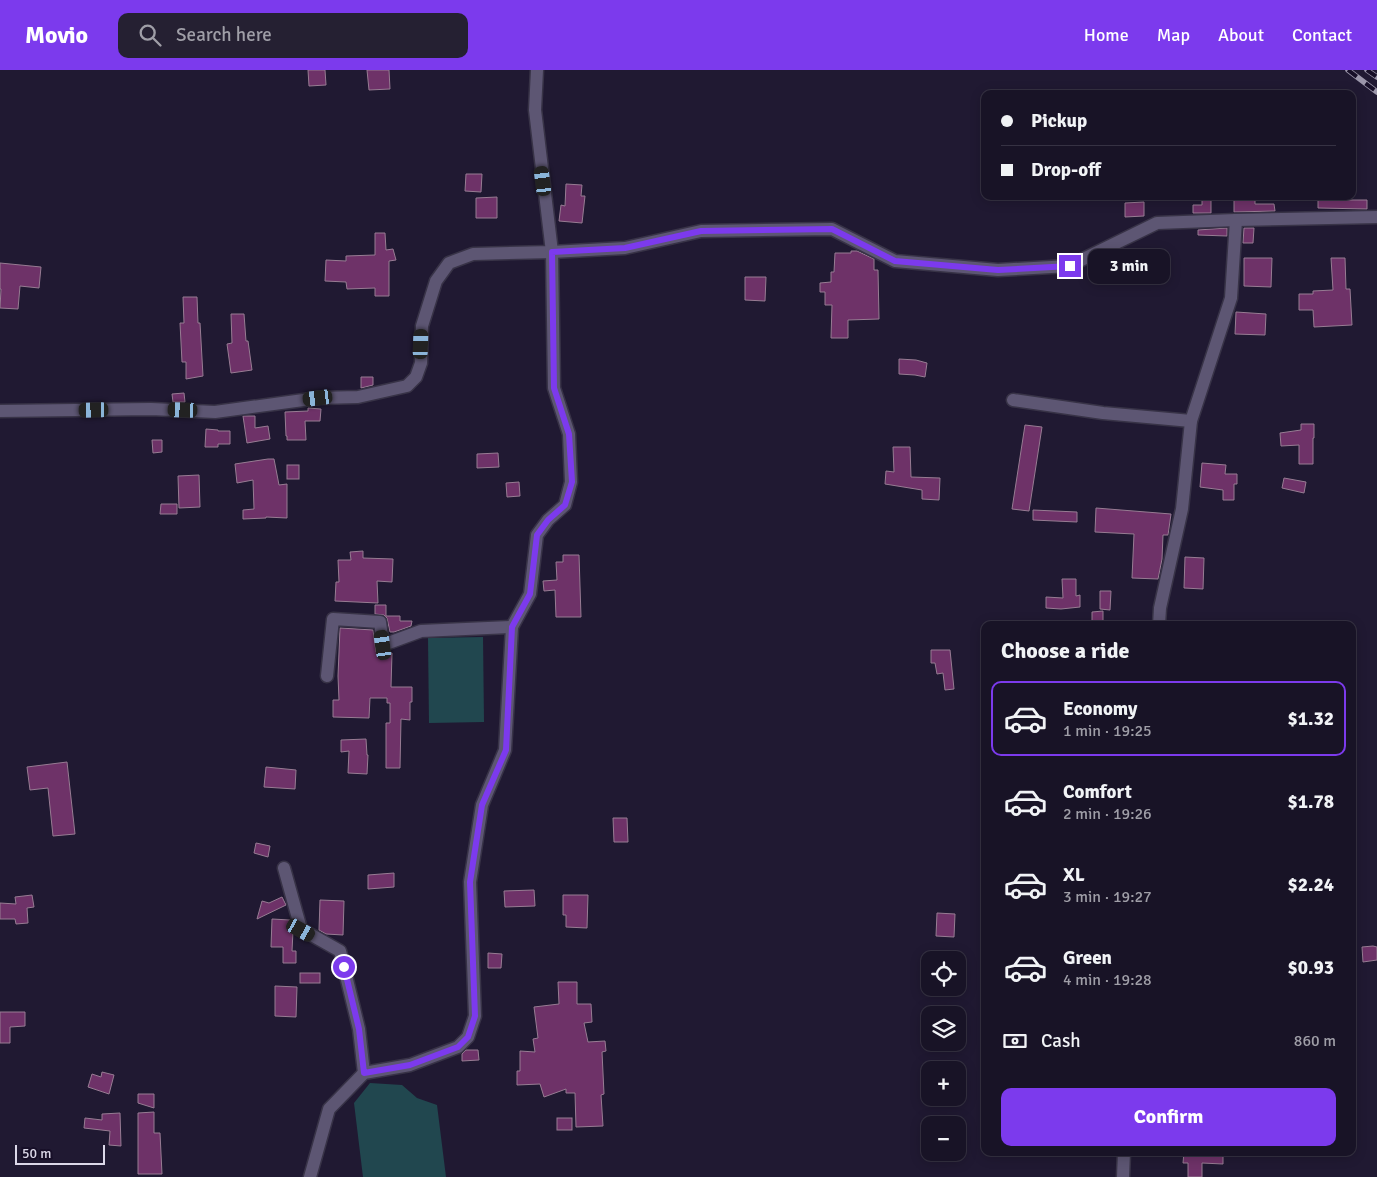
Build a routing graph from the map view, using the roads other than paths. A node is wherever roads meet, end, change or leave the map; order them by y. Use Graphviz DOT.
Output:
graph roads {
  1 [pos="537,70"];
  2 [pos="1377,217"];
  3 [pos="1236,220"];
  4 [pos="552,252"];
  5 [pos="1013,400"];
  6 [pos="0,411"];
  7 [pos="1191,421"];
  8 [pos="1159,621"];
  9 [pos="512,627"];
  10 [pos="327,676"];
  11 [pos="284,868"];
  12 [pos="364,1073"];
  13 [pos="1124,1156"];
  14 [pos="310,1177"];
  15 [pos="1123,1177"];
  1 -- 4 [label="street"];
  2 -- 3 [label="street"];
  3 -- 4 [label="street"];
  3 -- 7 [label="street"];
  4 -- 6 [label="street"];
  4 -- 9 [label="street"];
  5 -- 7 [label="street"];
  7 -- 8 [label="street"];
  9 -- 10 [label="street"];
  9 -- 12 [label="street"];
  11 -- 12 [label="street"];
  12 -- 14 [label="street"];
  13 -- 15 [label="street"];
}
